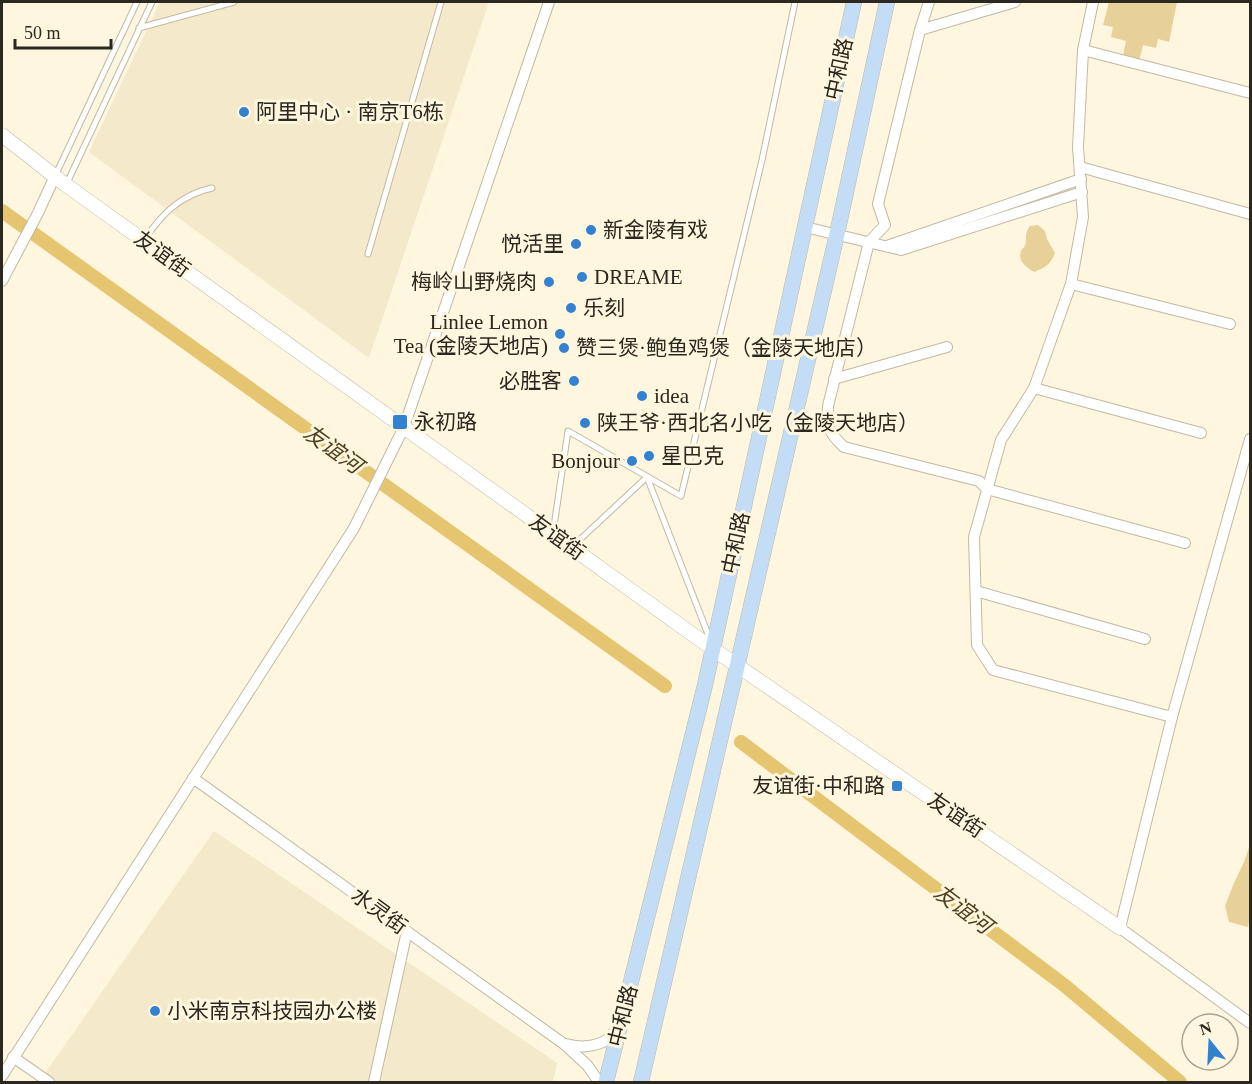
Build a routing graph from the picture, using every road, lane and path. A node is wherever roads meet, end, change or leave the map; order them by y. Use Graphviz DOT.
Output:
graph roads {
  1 [pos="136,2"];
  2 [pos="152,2"];
  3 [pos="234,2"];
  4 [pos="441,2"];
  5 [pos="549,2"];
  6 [pos="795,2"];
  7 [pos="854,2"];
  8 [pos="887,2"];
  9 [pos="929,2"];
  10 [pos="1015,2"];
  11 [pos="1093,2"];
  12 [pos="139,28"];
  13 [pos="920,30"];
  14 [pos="1083,50"];
  15 [pos="1251,93"];
  16 [pos="2,135"];
  17 [pos="1080,167"];
  18 [pos="1081,179"];
  19 [pos="60,180"];
  20 [pos="212,188"];
  21 [pos="1082,192"];
  22 [pos="1251,214"];
  23 [pos="805,227"];
  24 [pos="837,234"];
  25 [pos="143,240"];
  26 [pos="869,242"];
  27 [pos="887,246"];
  28 [pos="368,254"];
  29 [pos="2,281"];
  30 [pos="1071,284"];
  31 [pos="1230,324"];
  32 [pos="947,347"];
  33 [pos="834,379"];
  34 [pos="1034,388"];
  35 [pos="404,427"];
  36 [pos="1201,433"];
  37 [pos="1251,439"];
  38 [pos="987,489"];
  39 [pos="553,534"];
  40 [pos="1185,543"];
  41 [pos="571,547"];
  42 [pos="976,591"];
  43 [pos="1145,639"];
  44 [pos="713,649"];
  45 [pos="737,665"];
  46 [pos="1172,717"];
  47 [pos="193,778"];
  48 [pos="1120,928"];
  49 [pos="407,931"];
  50 [pos="1251,1023"];
  51 [pos="621,1024"];
  52 [pos="564,1044"];
  53 [pos="13,1057"];
  54 [pos="2,1076"];
  55 [pos="49,1083"];
  56 [pos="374,1083"];
  57 [pos="599,1083"];
  58 [pos="606,1083"];
  59 [pos="641,1083"];
  1 -- 19 [label="lane"];
  2 -- 12 [label="lane"];
  3 -- 12 [label="lane"];
  4 -- 28 [label="lane"];
  5 -- 35 [label="street"];
  6 -- 39 [label="lane"];
  7 -- 23 [label="main road, 中和路"];
  8 -- 24 [label="main road, 中和路"];
  9 -- 13 [label="street"];
  10 -- 13 [label="street"];
  11 -- 14 [label="street"];
  12 -- 19 [label="lane"];
  13 -- 26 [label="street"];
  14 -- 15 [label="street"];
  14 -- 17 [label="street"];
  16 -- 19 [label="street, 友谊街"];
  17 -- 18 [label="street"];
  17 -- 22 [label="street"];
  18 -- 21 [label="street"];
  18 -- 27 [label="street"];
  19 -- 25 [label="street, 友谊街"];
  19 -- 29 [label="street"];
  20 -- 25 [label="lane"];
  21 -- 27 [label="street"];
  21 -- 30 [label="street"];
  23 -- 24 [label="street"];
  23 -- 44 [label="main road, 中和路"];
  24 -- 26 [label="street"];
  24 -- 45 [label="main road, 中和路"];
  25 -- 35 [label="street, 友谊街"];
  26 -- 27 [label="street"];
  26 -- 33 [label="street"];
  30 -- 31 [label="street"];
  30 -- 34 [label="street"];
  32 -- 33 [label="street"];
  33 -- 38 [label="street"];
  34 -- 36 [label="street"];
  34 -- 38 [label="street"];
  35 -- 39 [label="street, 友谊街"];
  35 -- 47 [label="street"];
  37 -- 46 [label="street"];
  38 -- 40 [label="street"];
  38 -- 42 [label="street"];
  39 -- 41 [label="street, 友谊街"];
  41 -- 44 [label="street, 友谊街"];
  41 -- 44 [label="lane"];
  42 -- 43 [label="street"];
  42 -- 46 [label="street"];
  44 -- 45 [label="street, 友谊街"];
  44 -- 51 [label="main road, 中和路"];
  45 -- 48 [label="street, 友谊街"];
  45 -- 59 [label="main road, 中和路"];
  46 -- 48 [label="street"];
  47 -- 49 [label="street, 水灵街"];
  47 -- 53 [label="street"];
  48 -- 50 [label="street"];
  49 -- 52 [label="street, 水灵街"];
  49 -- 56 [label="street"];
  51 -- 52 [label="street"];
  51 -- 58 [label="main road, 中和路"];
  52 -- 57 [label="street, 水灵街"];
  53 -- 54 [label="street"];
  53 -- 55 [label="street"];
}
